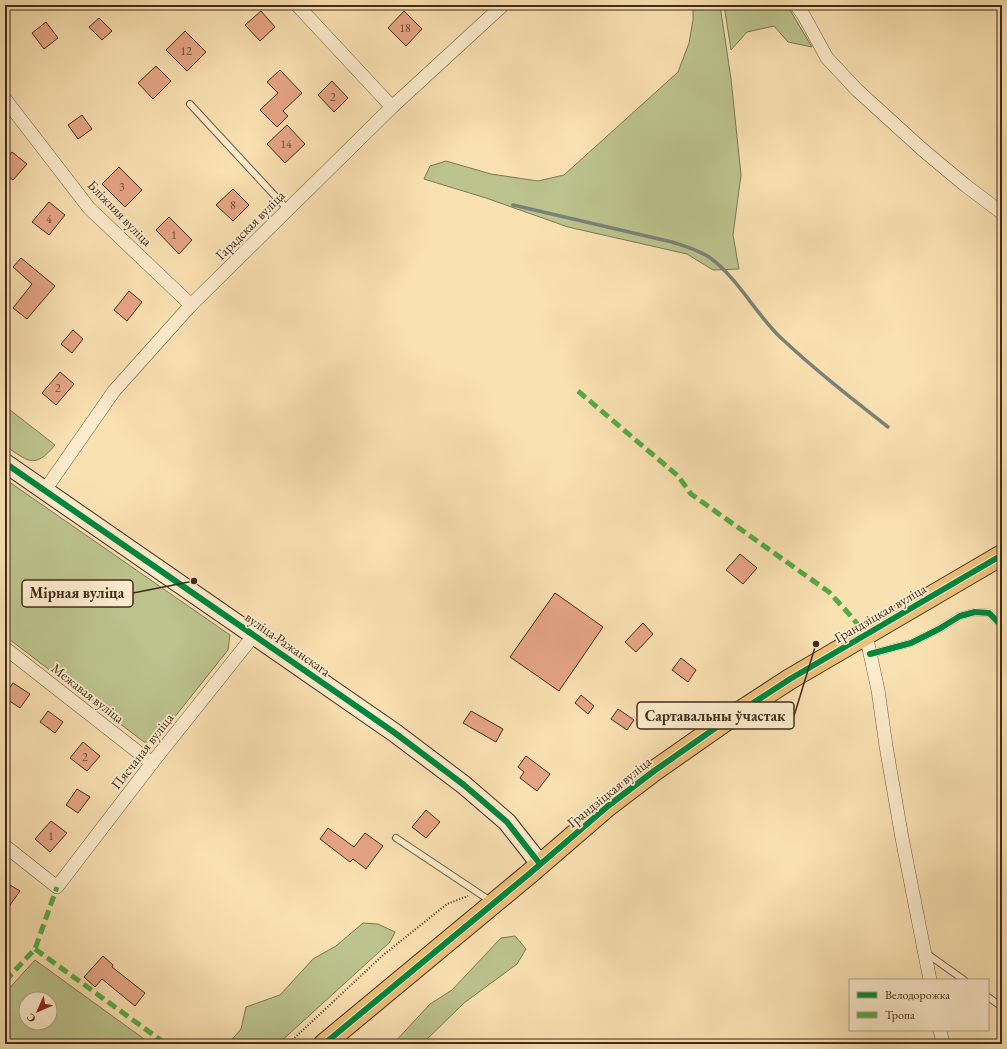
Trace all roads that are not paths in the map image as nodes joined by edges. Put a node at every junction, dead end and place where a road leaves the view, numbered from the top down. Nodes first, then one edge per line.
1 (297, 5) edge
2 (503, 5) edge
3 (796, 5) edge
4 (5, 99) edge
5 (190, 104) dead end
6 (392, 107) junction
7 (288, 210) junction
8 (1002, 213) edge
9 (192, 305) junction
10 (5, 463) edge
11 (45, 490) junction
12 (1002, 555) edge
13 (1002, 626) edge
14 (254, 635) junction
15 (868, 644) junction
16 (5, 648) edge
17 (152, 763) junction
18 (396, 838) dead end
19 (5, 846) edge
20 (540, 864) junction
21 (486, 897) junction
22 (924, 952) junction
23 (930, 979) edge
24 (963, 979) edge
25 (989, 998) edge
26 (1002, 1007) edge
27 (940, 1031) edge
28 (324, 1044) edge
29 (943, 1044) edge

1 - 6 street
2 - 6 street, Гарадская вуліца
3 - 8 street
4 - 9 street, Бліжняя вуліца
5 - 7 lane
6 - 7 street, Гарадская вуліца
7 - 9 street, Гарадская вуліца
9 - 11 street, Гарадская вуліца
10 - 11 street, вуліца Ражанскага
11 - 14 street, вуліца Ражанскага
12 - 15 main road, Грандзіцкая вуліца
13 - 15 lane
14 - 17 street, Пясчаная вуліца
14 - 20 street, вуліца Ражанскага
15 - 20 main road, Грандзіцкая вуліца
15 - 22 street
16 - 17 street, Межавая вуліца
17 - 19 street, Пясчаная вуліца
18 - 21 lane
20 - 21 main road, Грандзіцкая вуліца
21 - 28 main road, Грандзіцкая вуліца
22 - 23 street
22 - 24 lane
25 - 26 lane
27 - 29 street

